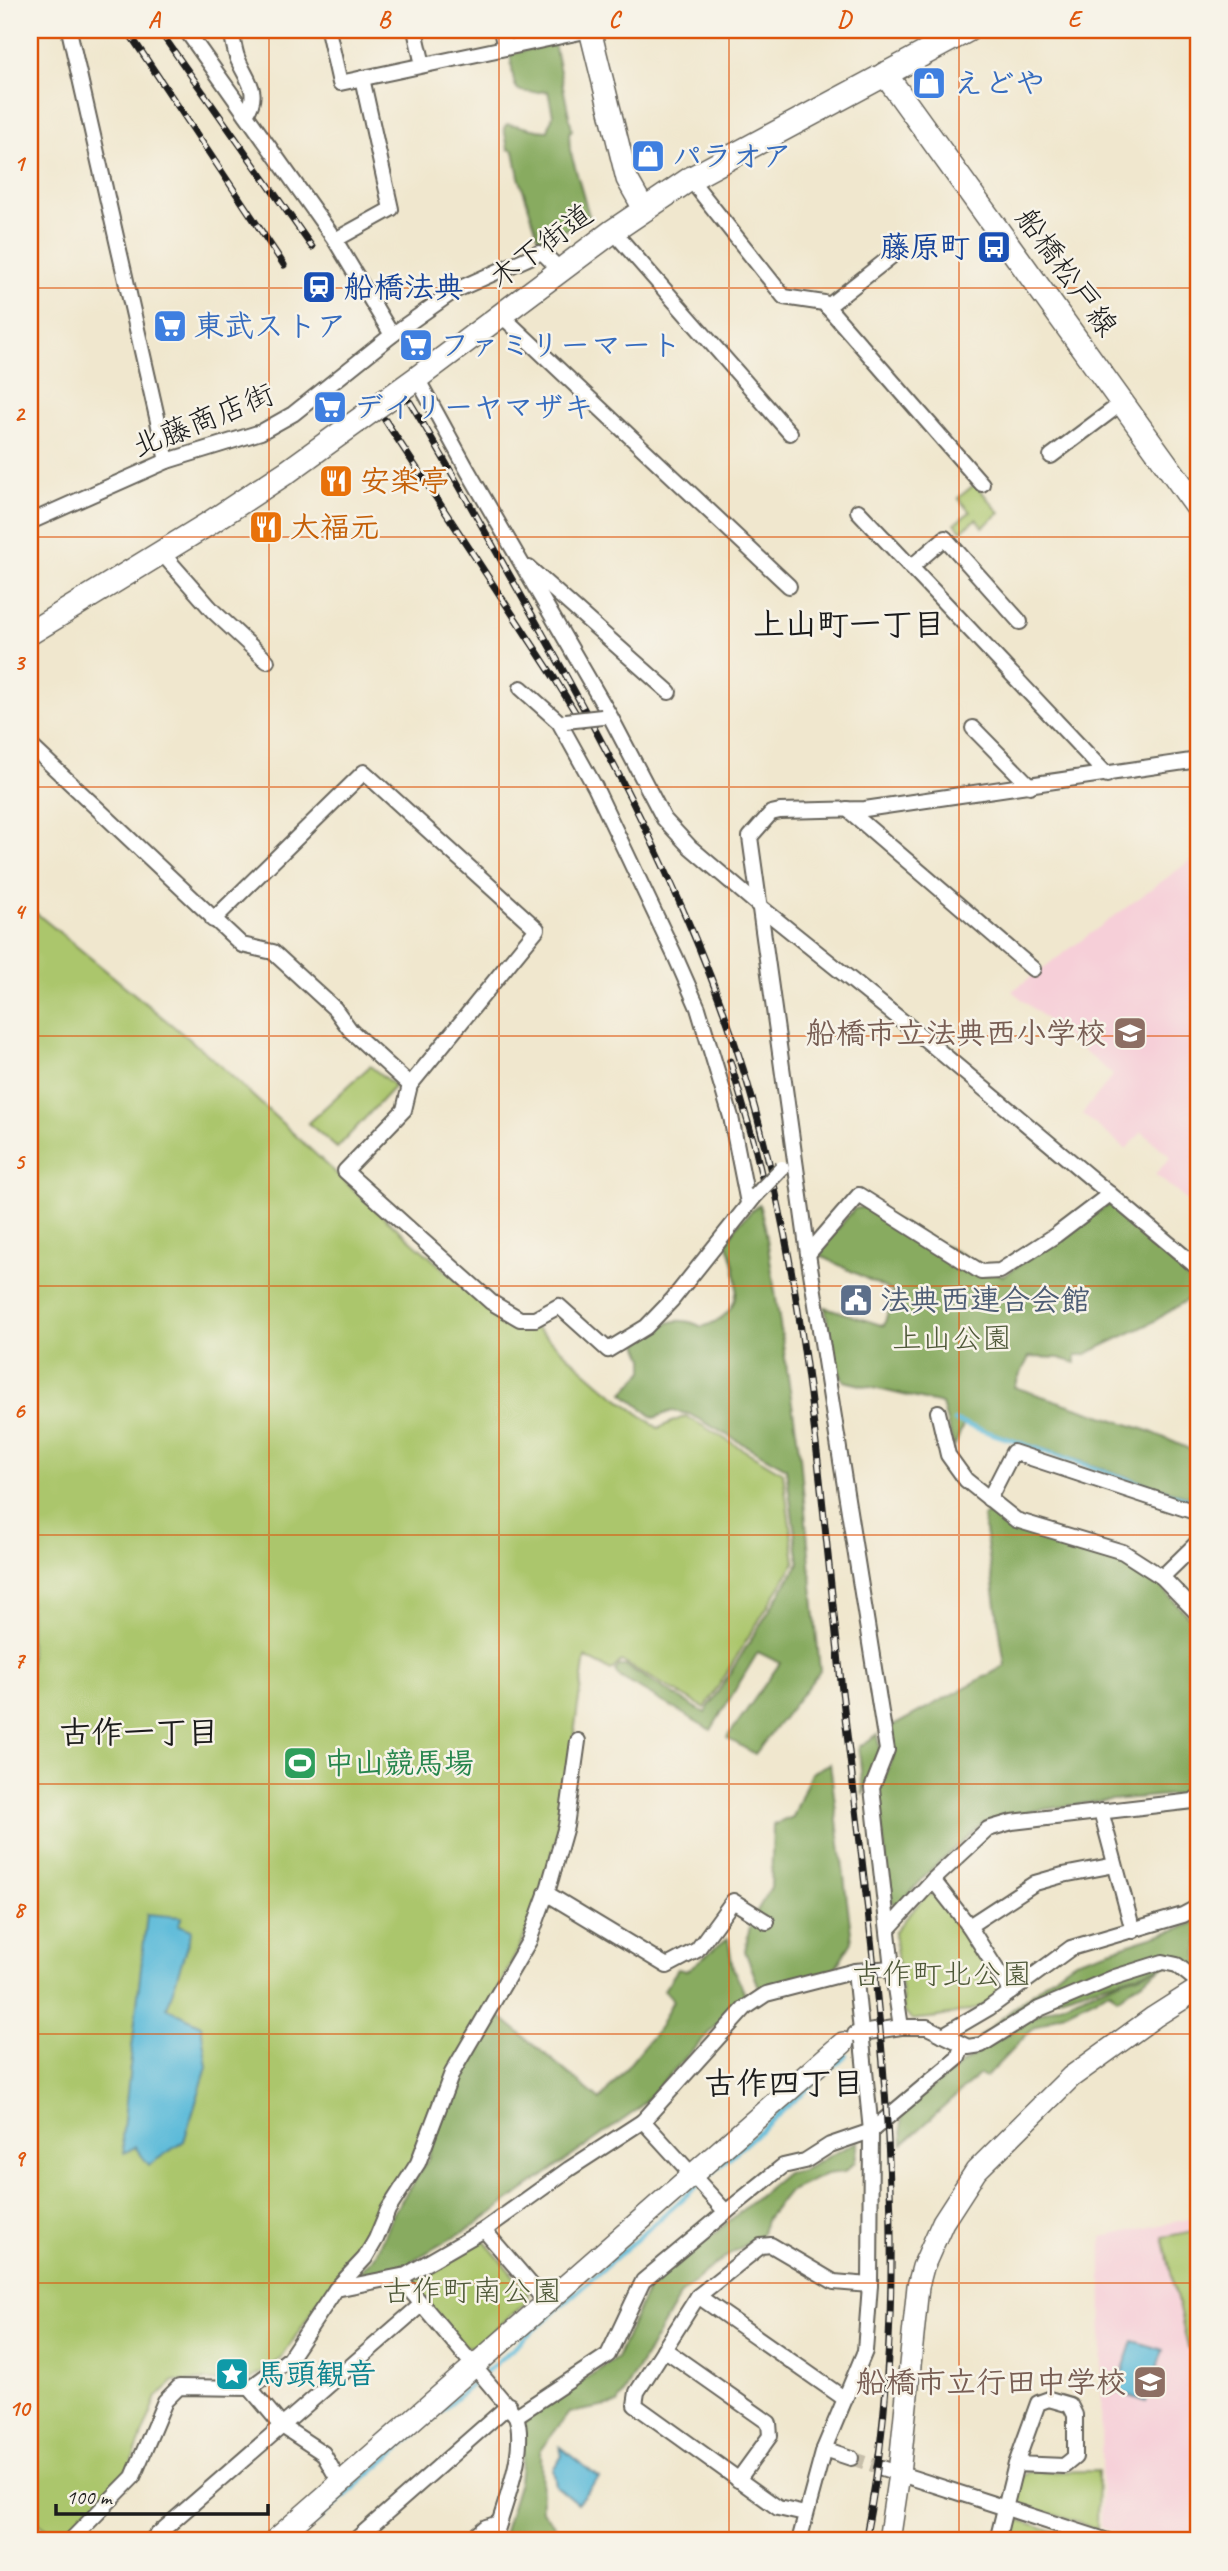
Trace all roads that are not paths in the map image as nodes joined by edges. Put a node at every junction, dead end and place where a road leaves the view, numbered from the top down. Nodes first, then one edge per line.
1 (69, 30) edge
2 (186, 30) edge
3 (231, 30) edge
4 (328, 30) edge
5 (415, 30) edge
6 (501, 30) edge
7 (590, 30) edge
8 (968, 30) edge
9 (505, 48) junction
10 (423, 65) junction
11 (885, 74) junction
12 (362, 78) junction
13 (246, 114) junction
14 (690, 179) junction
15 (644, 209) junction
16 (612, 231) junction
17 (335, 240) junction
18 (893, 255) dead end
19 (560, 270) junction
20 (827, 307) junction
21 (501, 316) junction
22 (392, 335) junction
23 (417, 378) junction
24 (1123, 402) junction
25 (790, 433) dead end
26 (1051, 456) dead end
27 (167, 461) junction
28 (982, 484) dead end
29 (1198, 508) edge
30 (858, 511) dead end
31 (30, 522) edge
32 (161, 552) junction
33 (520, 560) junction
34 (911, 567) junction
35 (789, 586) dead end
36 (1020, 622) dead end
37 (30, 633) edge
38 (267, 661) dead end
39 (521, 688) dead end
40 (669, 692) dead end
41 (606, 717) junction
42 (562, 721) junction
43 (973, 728) dead end
44 (30, 745) edge
45 (1198, 760) edge
46 (1107, 775) junction
47 (1030, 786) junction
48 (847, 810) junction
49 (758, 905) junction
50 (214, 920) junction
51 (1034, 969) dead end
52 (410, 1085) junction
53 (794, 1156) junction
54 (1110, 1194) junction
55 (752, 1199) junction
56 (808, 1254) junction
57 (1198, 1268) edge
58 (938, 1412) dead end
59 (989, 1499) junction
60 (1198, 1513) edge
61 (1198, 1542) edge
62 (1162, 1577) junction
63 (1198, 1614) edge
64 (578, 1741) dead end
65 (1198, 1797) edge
66 (1101, 1811) junction
67 (1115, 1865) junction
68 (933, 1880) junction
69 (546, 1893) junction
70 (1198, 1908) edge
71 (767, 1922) dead end
72 (969, 1926) junction
73 (888, 1929) junction
74 (1133, 1931) junction
75 (892, 1968) junction
76 (855, 1971) junction
77 (1198, 1982) edge
78 (1198, 1989) edge
79 (1011, 1992) junction
80 (901, 2027) junction
81 (861, 2032) junction
82 (943, 2035) junction
83 (843, 2043) joint
84 (962, 2046) junction
85 (643, 2121) junction
86 (871, 2131) junction
87 (692, 2174) junction
88 (726, 2212) junction
89 (484, 2230) junction
90 (399, 2277) junction
91 (870, 2286) junction
92 (336, 2289) junction
93 (698, 2296) junction
94 (546, 2302) junction
95 (422, 2304) junction
96 (664, 2349) junction
97 (474, 2365) junction
98 (250, 2388) junction
99 (845, 2399) junction
100 (513, 2411) junction
101 (282, 2426) junction
102 (824, 2449) junction
103 (851, 2458) tunnel mouth
104 (1016, 2464) junction
105 (891, 2471) junction
106 (738, 2480) junction
107 (340, 2483) junction
108 (1004, 2508) junction
109 (805, 2514) junction
110 (499, 2523) junction
111 (69, 2541) edge
112 (150, 2541) edge
113 (274, 2541) edge
114 (354, 2541) edge
115 (469, 2541) edge
116 (494, 2541) edge
117 (799, 2541) edge
118 (889, 2541) edge
119 (997, 2541) edge
120 (1108, 2541) edge

1 - 27 street
2 - 13 street
3 - 13 street
4 - 12 street
5 - 10 street
6 - 9 street
7 - 9 street
7 - 15 street
8 - 11 main road, 木下街道
9 - 10 street
10 - 12 street
11 - 14 main road, 木下街道
11 - 24 main road, 船橋松戸線
12 - 17 street
13 - 17 street
14 - 15 main road, 木下街道
14 - 20 street
15 - 16 main road, 木下街道
16 - 19 main road, 木下街道
16 - 25 street
17 - 22 street
18 - 20 street
19 - 21 main road, 木下街道
19 - 22 street, 北藤商店街
20 - 28 street
21 - 23 main road, 木下街道
21 - 35 street
22 - 27 street, 北藤商店街
23 - 32 main road, 木下街道
23 - 33 street
24 - 26 street
24 - 29 main road, 船橋松戸線
27 - 31 street, 北藤商店街
30 - 34 street
32 - 37 main road, 木下街道
32 - 38 street
33 - 40 street
33 - 41 street
34 - 36 street
34 - 46 street
39 - 42 street
41 - 42 street, bridge
41 - 49 street
42 - 55 street
43 - 47 street
44 - 50 street
45 - 46 street
46 - 47 street
47 - 48 street
48 - 49 street
48 - 51 street
49 - 53 street
49 - 54 street
50 - 52 street
50 - 52 street
52 - 55 street
53 - 55 street, bridge
53 - 56 street
54 - 56 street
54 - 57 street
56 - 73 street
58 - 59 street
59 - 60 street
59 - 62 street
61 - 62 street
62 - 63 street
64 - 69 street
65 - 66 street
66 - 67 street
66 - 68 street
67 - 72 street
67 - 74 street
68 - 72 street
68 - 73 street
69 - 71 street
69 - 92 street
70 - 74 street
72 - 79 street
73 - 75 street
74 - 79 street
75 - 76 street
75 - 80 street
76 - 81 street
76 - 85 street
77 - 84 street
78 - 105 street
79 - 82 street
80 - 81 street
80 - 82 street
81 - 83 street
81 - 86 street
82 - 84 street
83 - 87 street
84 - 86 street
85 - 87 street
85 - 89 street
86 - 88 street
86 - 91 street
87 - 88 street
87 - 94 street
88 - 100 street
89 - 90 street
89 - 94 street
90 - 92 street
90 - 95 street
91 - 93 street
91 - 99 street
92 - 98 street
93 - 96 street
93 - 99 street
94 - 97 street
95 - 97 street
95 - 101 street
96 - 106 street
96 - 106 street
97 - 100 street
97 - 107 street
98 - 101 street
98 - 111 street
99 - 102 street
100 - 110 street
100 - 114 street
101 - 107 street
101 - 112 street
102 - 103 street
102 - 109 street
104 - 104 street
104 - 108 street
105 - 108 street
105 - 118 street
106 - 109 street
107 - 113 street
108 - 119 street
108 - 120 street
109 - 117 street
110 - 115 street
110 - 116 street

